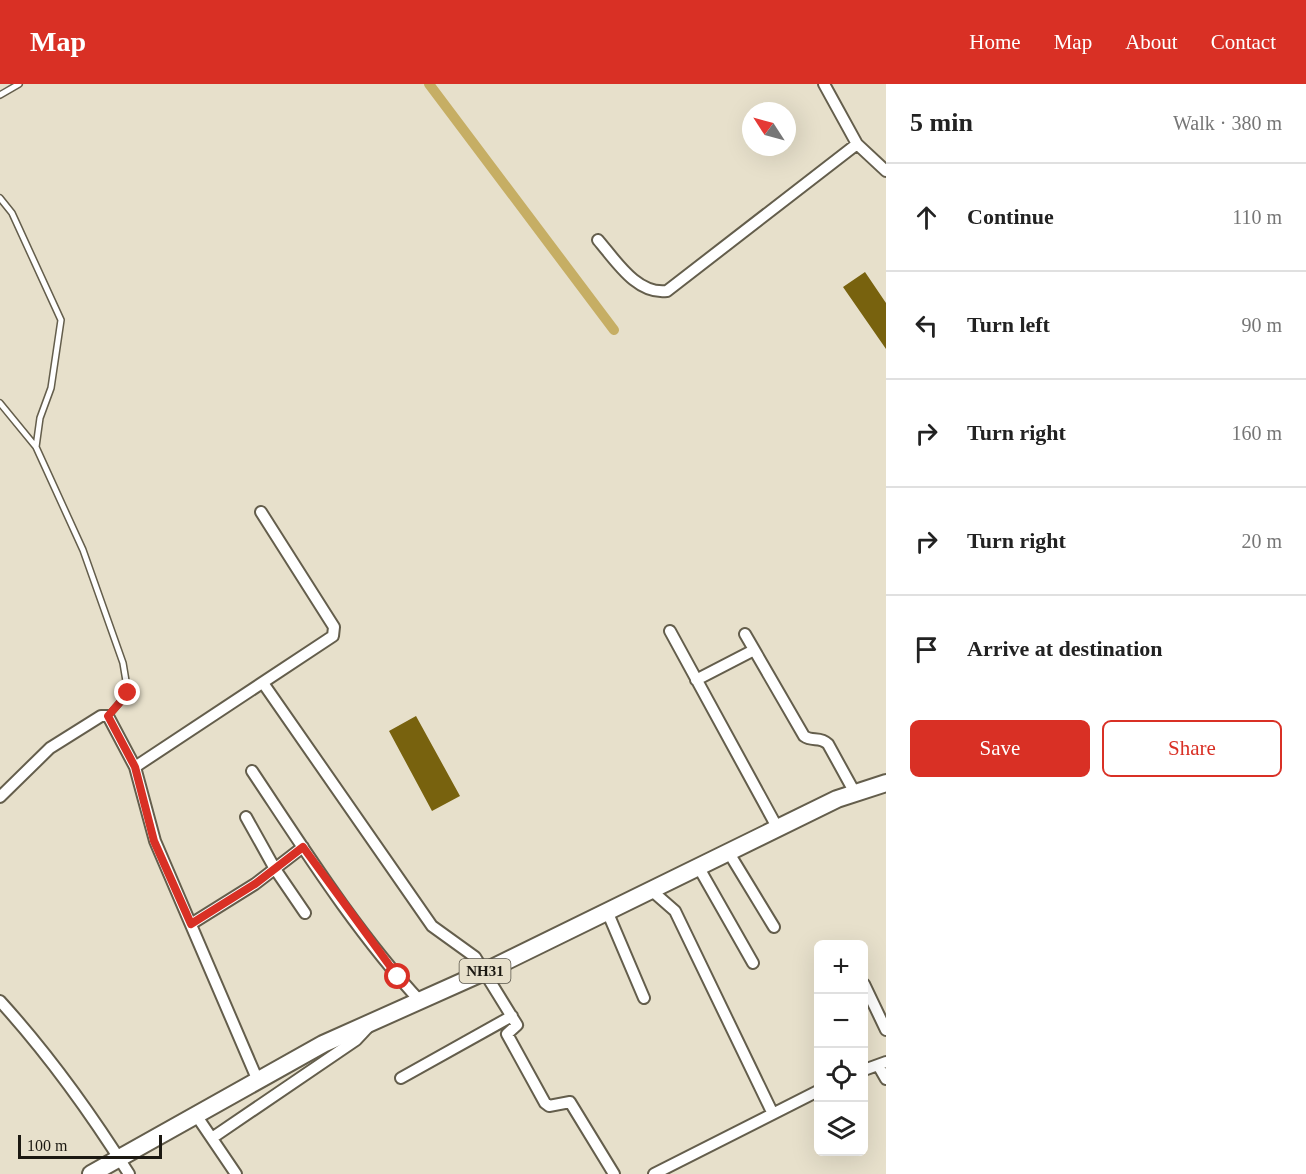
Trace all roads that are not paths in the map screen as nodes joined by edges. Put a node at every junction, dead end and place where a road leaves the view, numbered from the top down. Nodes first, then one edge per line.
1 (19, 84) edge
2 (824, 84) edge
3 (0, 95) edge
4 (857, 144) junction
5 (886, 171) edge
6 (0, 198) edge
7 (598, 240) dead end
8 (0, 403) edge
9 (36, 447) junction
10 (261, 512) dead end
11 (670, 631) dead end
12 (745, 634) dead end
13 (754, 650) junction
14 (696, 680) junction
15 (263, 683) junction
16 (108, 716) junction
17 (135, 767) junction
18 (252, 771) dead end
19 (886, 783) edge
20 (855, 793) junction
21 (0, 797) edge
22 (246, 817) dead end
23 (777, 827) junction
24 (303, 847) junction
25 (729, 853) junction
26 (699, 868) junction
27 (275, 869) junction
28 (651, 890) junction
29 (608, 912) junction
30 (305, 913) dead end
31 (191, 924) junction
32 (774, 927) dead end
33 (753, 963) dead end
34 (484, 972) junction
35 (868, 992) edge
36 (644, 998) dead end
37 (0, 1001) edge
38 (420, 1001) junction
39 (512, 1016) junction
40 (372, 1022) junction
41 (886, 1030) edge
42 (882, 1064) edge
43 (401, 1078) dead end
44 (886, 1078) edge
45 (258, 1081) junction
46 (814, 1093) edge
47 (772, 1112) junction
48 (196, 1115) junction
49 (212, 1138) junction
50 (120, 1159) junction
51 (91, 1174) edge
52 (129, 1174) edge
53 (236, 1174) edge
54 (614, 1174) edge
55 (654, 1174) edge

1 - 3 lane
2 - 4 street
4 - 5 street
4 - 7 street
6 - 9 lane
8 - 9 lane
9 - 16 lane
10 - 15 street
11 - 14 street
12 - 13 street
13 - 14 street
13 - 20 street
14 - 23 street
15 - 17 street
15 - 34 street
16 - 17 street
16 - 21 street
17 - 31 street
18 - 24 street
19 - 20 highway, NH31
20 - 23 highway, NH31
22 - 27 street
23 - 25 highway, NH31
24 - 27 street
24 - 38 street
25 - 26 highway, NH31
25 - 32 street
26 - 28 highway, NH31
26 - 33 street
27 - 30 street
27 - 31 street
28 - 29 highway, NH31
28 - 47 street
29 - 34 highway, NH31
29 - 36 street
31 - 45 street
34 - 38 highway, NH31
34 - 39 street
35 - 41 street
37 - 50 street
38 - 40 highway, NH31
39 - 43 street
39 - 54 street
40 - 45 highway, NH31
40 - 49 street
42 - 44 street
45 - 48 highway, NH31
46 - 47 street
47 - 55 street
48 - 49 street
48 - 50 highway, NH31
49 - 53 street
50 - 51 highway, NH31
50 - 52 street

